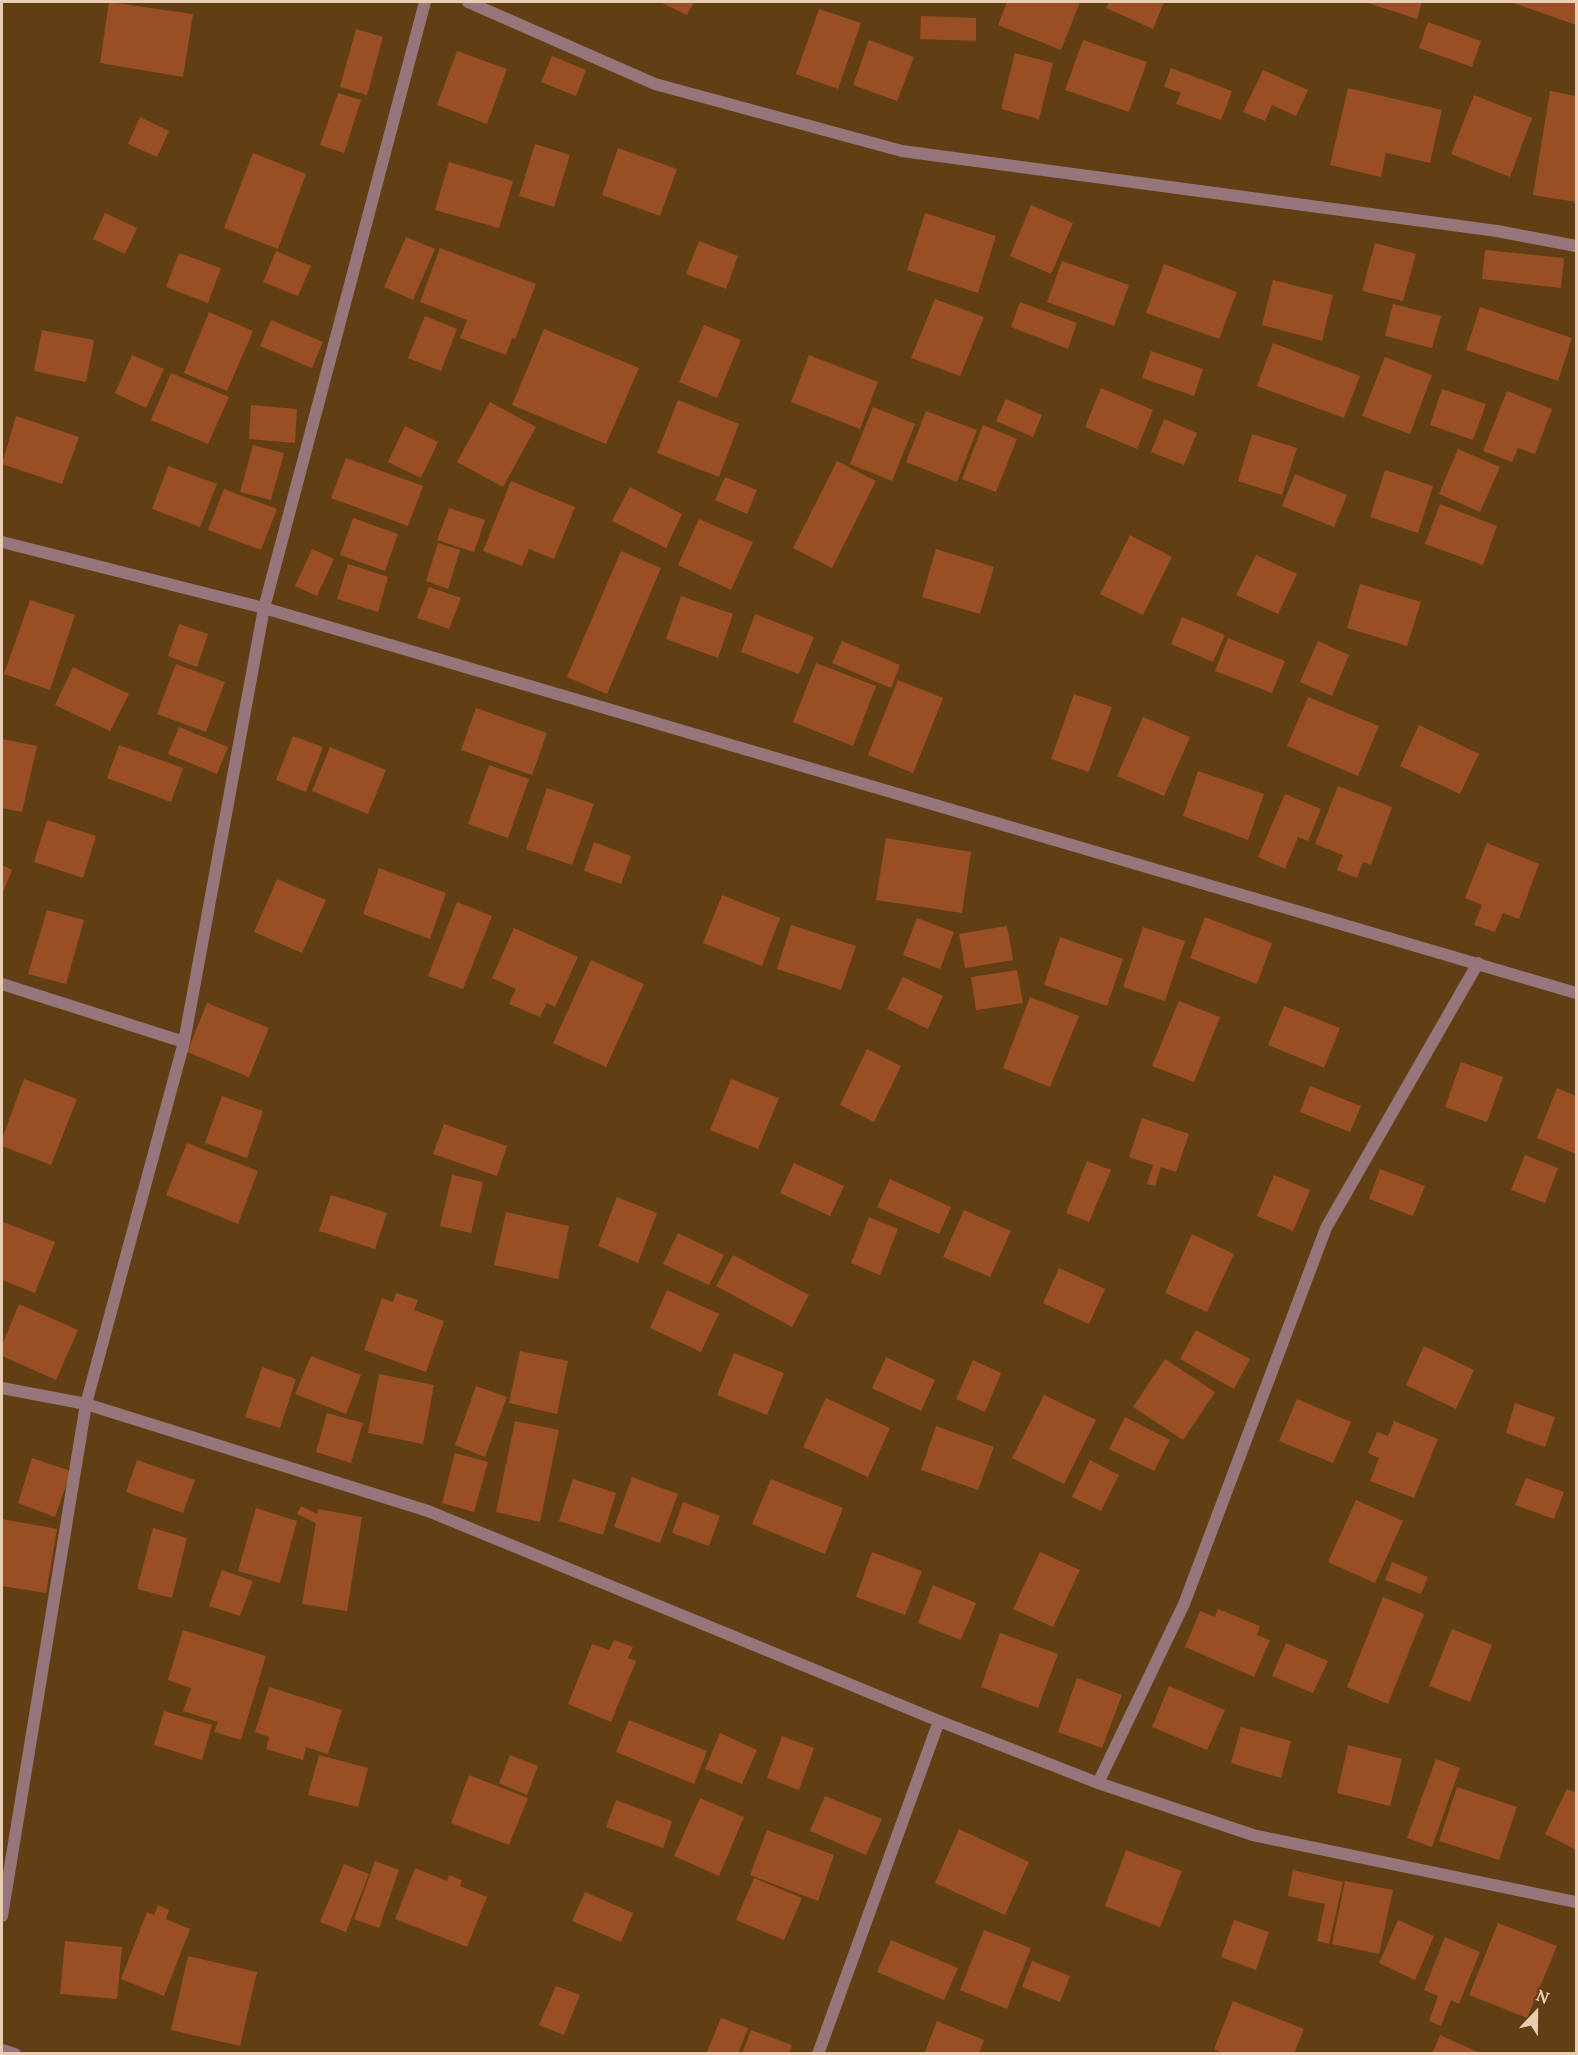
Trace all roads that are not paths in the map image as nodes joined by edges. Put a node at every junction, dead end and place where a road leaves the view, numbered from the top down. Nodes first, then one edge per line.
1 (425, 2) edge
2 (468, 2) edge
3 (1576, 246) edge
4 (2, 542) edge
5 (264, 608) junction
6 (1478, 963) junction
7 (2, 984) edge
8 (1576, 993) edge
9 (184, 1042) junction
10 (2, 1388) edge
11 (86, 1404) junction
12 (939, 1720) junction
13 (1098, 1783) junction
14 (1576, 1902) edge
15 (2, 1916) edge
16 (2, 2050) edge
17 (15, 2054) edge
18 (818, 2054) edge

1 - 5 street
2 - 3 street
4 - 5 street
5 - 6 street
5 - 9 street
6 - 8 street
6 - 13 street
7 - 9 street
9 - 11 street
10 - 11 street
11 - 12 street
11 - 15 street
12 - 13 street
12 - 18 street
13 - 14 street
16 - 17 street

